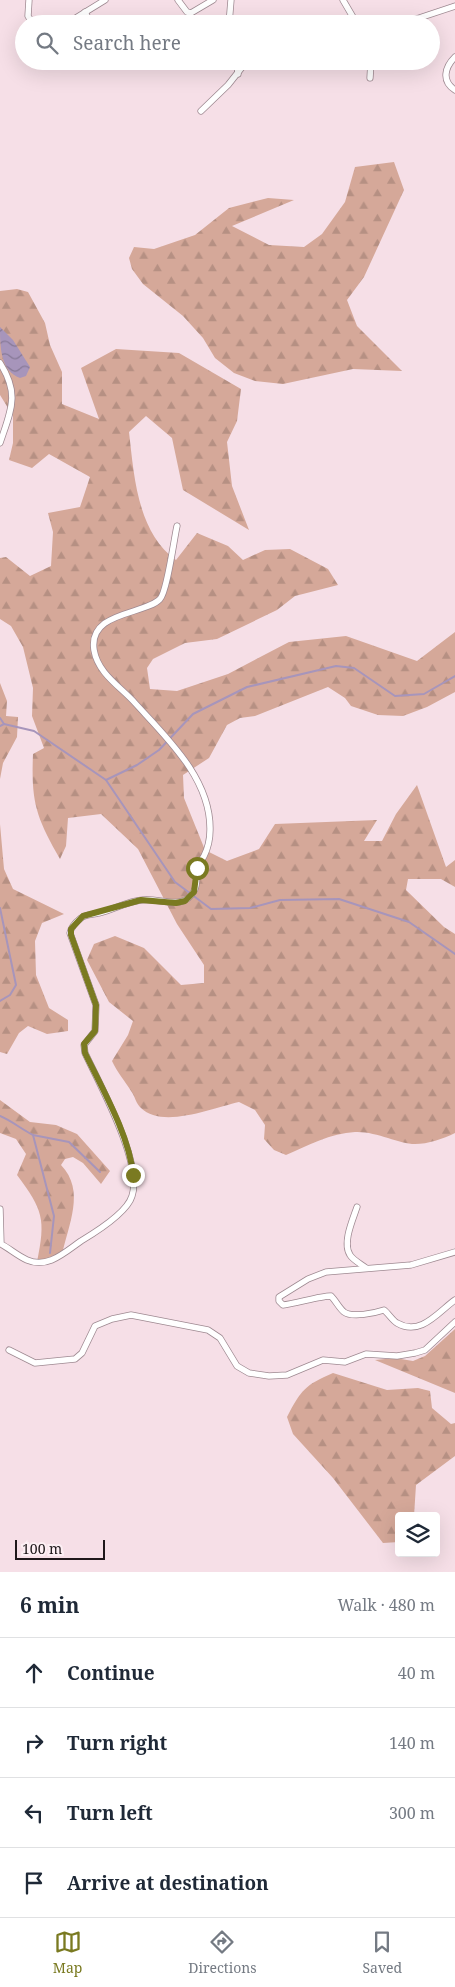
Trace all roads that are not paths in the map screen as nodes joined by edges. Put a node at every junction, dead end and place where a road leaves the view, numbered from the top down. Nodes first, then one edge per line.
1 (29, 0) edge
2 (105, 0) edge
3 (178, 0) edge
4 (213, 0) edge
5 (231, 0) edge
6 (343, 0) edge
7 (455, 6) edge
8 (85, 12) junction
9 (28, 15) edge
10 (80, 15) edge
11 (87, 15) edge
12 (229, 15) edge
13 (352, 15) edge
14 (428, 15) edge
15 (455, 57) edge
16 (238, 70) edge
17 (241, 70) edge
18 (370, 70) edge
19 (238, 74) junction
20 (370, 78) dead end
21 (455, 80) edge
22 (447, 83) junction
23 (455, 90) edge
24 (201, 111) dead end
25 (0, 363) edge
26 (0, 443) edge
27 (177, 526) dead end
28 (357, 1207) dead end
29 (0, 1209) edge
30 (455, 1252) edge
31 (366, 1268) junction
32 (455, 1300) edge
33 (455, 1322) edge
34 (9, 1350) dead end

1 - 9 street
2 - 8 street
3 - 4 street
5 - 12 street
6 - 13 street
7 - 14 street
8 - 10 street
8 - 11 street
15 - 22 street
16 - 19 street
17 - 19 street
18 - 20 street
19 - 24 street
21 - 22 street
22 - 23 street
25 - 26 street
27 - 29 street
28 - 31 street
30 - 31 street
31 - 32 street
33 - 34 street

